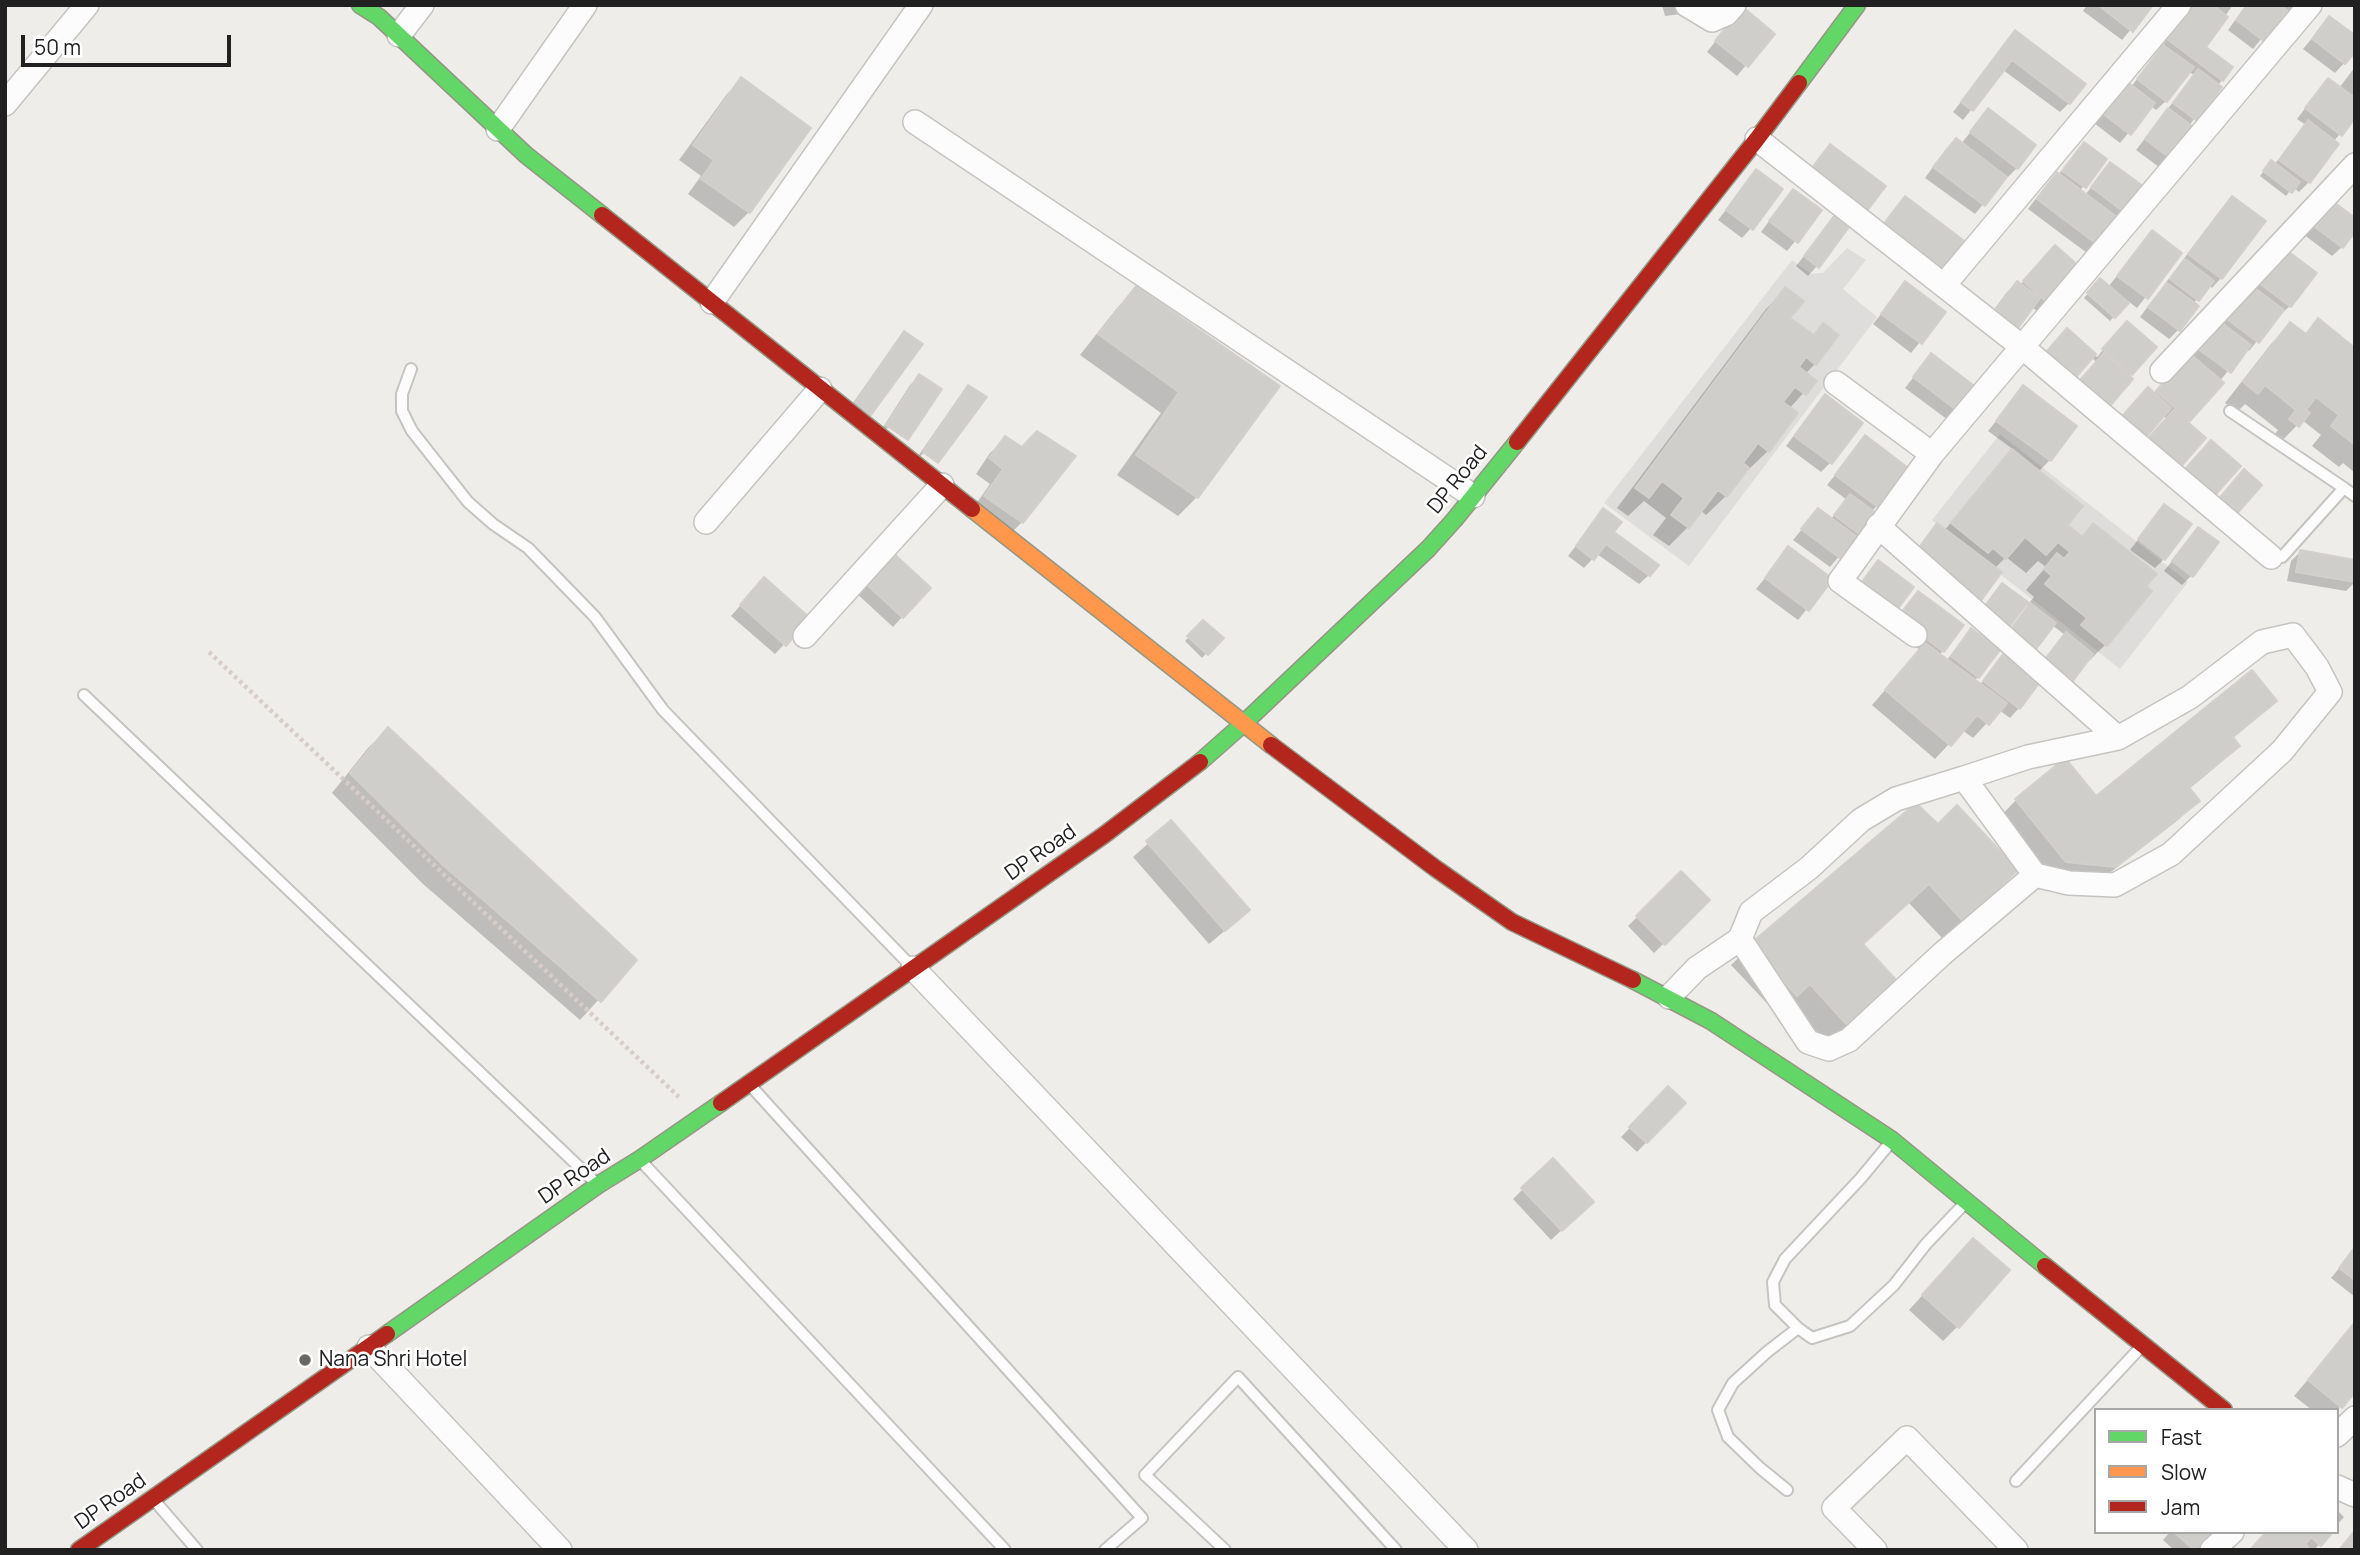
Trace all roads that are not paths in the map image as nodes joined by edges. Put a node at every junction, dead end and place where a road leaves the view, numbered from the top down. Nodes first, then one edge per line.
1 (87, 5) edge
2 (360, 5) edge
3 (422, 5) edge
4 (585, 5) edge
5 (921, 5) edge
6 (1687, 5) edge
7 (1734, 5) edge
8 (1857, 5) edge
9 (2179, 5) edge
10 (2310, 5) edge
11 (399, 35) junction
12 (5, 104) edge
13 (915, 122) dead end
14 (498, 128) junction
15 (1757, 139) junction
16 (2355, 165) edge
17 (1944, 285) junction
18 (712, 302) junction
19 (2021, 346) junction
20 (411, 369) dead end
21 (2162, 371) dead end
22 (1836, 383) dead end
23 (821, 389) junction
24 (2230, 411) dead end
25 (1931, 454) junction
26 (943, 485) junction
27 (2344, 488) junction
28 (1473, 496) junction
29 (2355, 496) edge
30 (706, 522) dead end
31 (1878, 526) junction
32 (2271, 557) joint
33 (1915, 635) dead end
34 (805, 636) dead end
35 (84, 695) dead end
36 (1243, 724) junction
37 (2118, 738) junction
38 (1964, 778) junction
39 (2035, 875) junction
40 (1740, 939) junction
41 (913, 968) junction
42 (1669, 997) junction
43 (748, 1083) junction
44 (1892, 1140) junction
45 (639, 1159) junction
46 (598, 1185) junction
47 (1967, 1201) junction
48 (1798, 1328) junction
49 (2142, 1346) junction
50 (369, 1347) junction
51 (2221, 1408) edge
52 (2355, 1418) edge
53 (2339, 1434) edge
54 (2016, 1481) dead end
55 (2339, 1488) edge
56 (1787, 1490) dead end
57 (2355, 1495) edge
58 (153, 1498) junction
59 (2230, 1534) edge
60 (79, 1550) edge
61 (197, 1550) edge
62 (560, 1550) edge
63 (1005, 1550) edge
64 (1105, 1550) edge
65 (1225, 1550) edge
66 (1396, 1550) edge
67 (1466, 1550) edge
68 (1875, 1550) edge
69 (2016, 1550) edge
70 (2212, 1550) edge

1 - 12 street
2 - 11 street
3 - 11 street
4 - 14 street
5 - 18 street
6 - 7 street
8 - 15 street, DP Road
9 - 17 street
10 - 19 street
11 - 14 street
13 - 28 street
14 - 18 street
15 - 17 street
15 - 28 street, DP Road
16 - 21 street
17 - 19 street
18 - 23 street
19 - 25 street
19 - 32 street
20 - 41 lane
22 - 25 street
23 - 26 street
23 - 30 street
24 - 27 lane
25 - 31 street
26 - 34 street
26 - 36 street
27 - 29 lane
27 - 32 lane
28 - 36 street, DP Road
31 - 33 street
31 - 37 street
35 - 46 lane
36 - 41 street, DP Road
36 - 42 street
37 - 38 street
37 - 39 street
38 - 39 street
38 - 40 street
39 - 40 street
40 - 42 street
41 - 43 street, DP Road
41 - 67 street
42 - 44 street
43 - 45 street, DP Road
43 - 64 lane
44 - 47 street
44 - 48 lane
45 - 46 street, DP Road
45 - 63 lane
46 - 50 street, DP Road
47 - 48 lane
47 - 49 street
48 - 56 lane
49 - 51 street
49 - 54 lane
50 - 58 street, DP Road
50 - 62 street
52 - 53 street
55 - 57 street
58 - 60 street, DP Road
58 - 61 lane
59 - 70 street
65 - 66 lane
68 - 69 street

